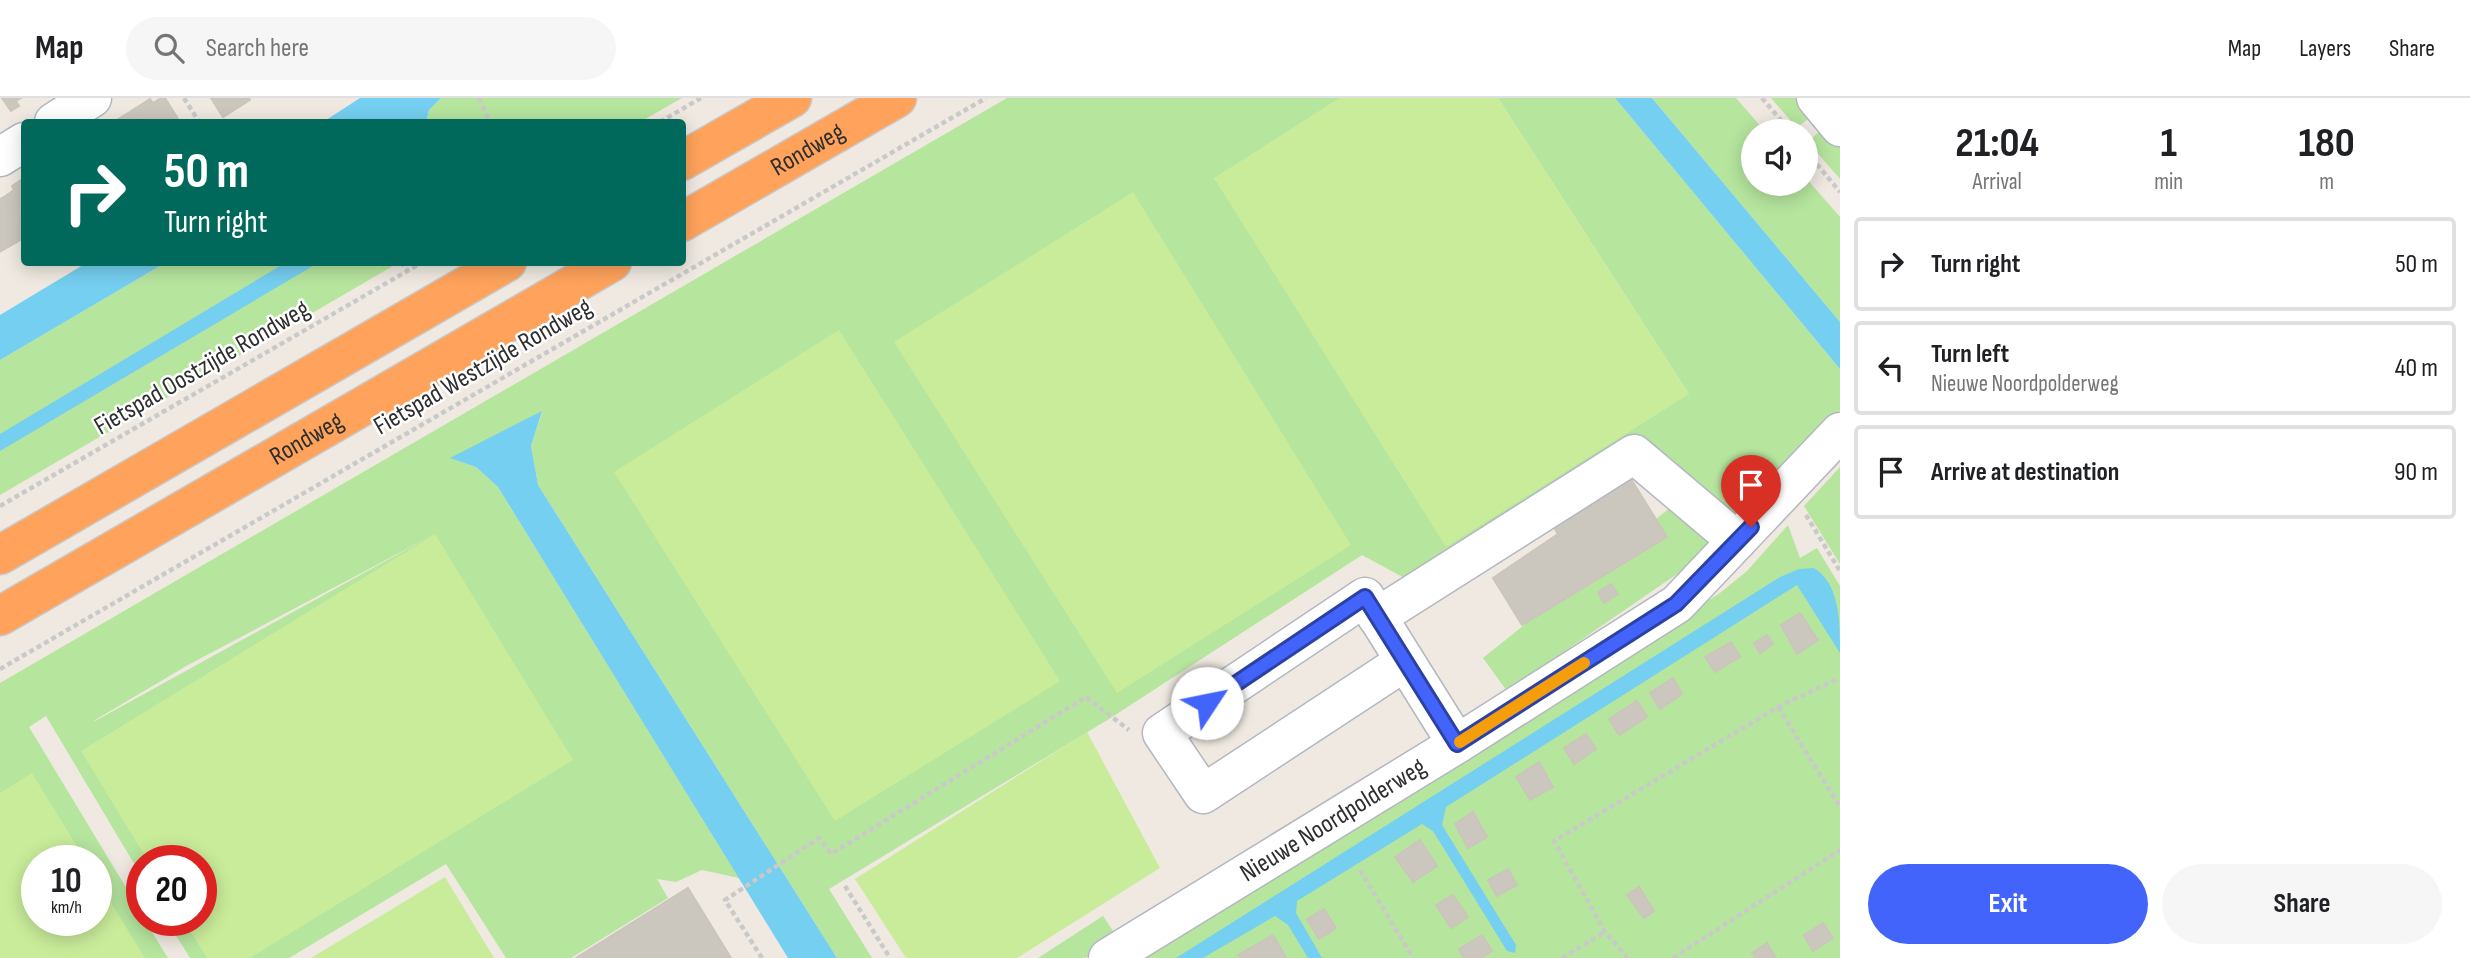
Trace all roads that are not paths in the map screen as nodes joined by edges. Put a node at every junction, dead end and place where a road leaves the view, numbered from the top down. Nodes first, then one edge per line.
1 (92, 98) edge
2 (792, 98) edge
3 (897, 98) edge
4 (1816, 98) edge
5 (59, 119) edge
6 (1840, 127) edge
7 (21, 144) edge
8 (0, 157) edge
9 (686, 159) edge
10 (686, 220) edge
11 (500, 266) edge
12 (605, 266) edge
13 (1840, 432) edge
14 (1737, 541) junction
15 (0, 555) edge
16 (0, 617) edge
17 (1377, 618) junction
18 (1404, 662) junction
19 (1457, 744) junction
20 (1108, 958) edge

1 - 5 street
2 - 9 highway, Rondweg
3 - 10 highway, Rondweg
4 - 6 street
7 - 8 street
11 - 15 highway, Rondweg
12 - 16 highway, Rondweg
13 - 14 street, Nieuwe Noordpolderweg
14 - 17 street
14 - 19 street, Nieuwe Noordpolderweg
17 - 18 street
17 - 18 street
18 - 19 street
19 - 20 street, Nieuwe Noordpolderweg

